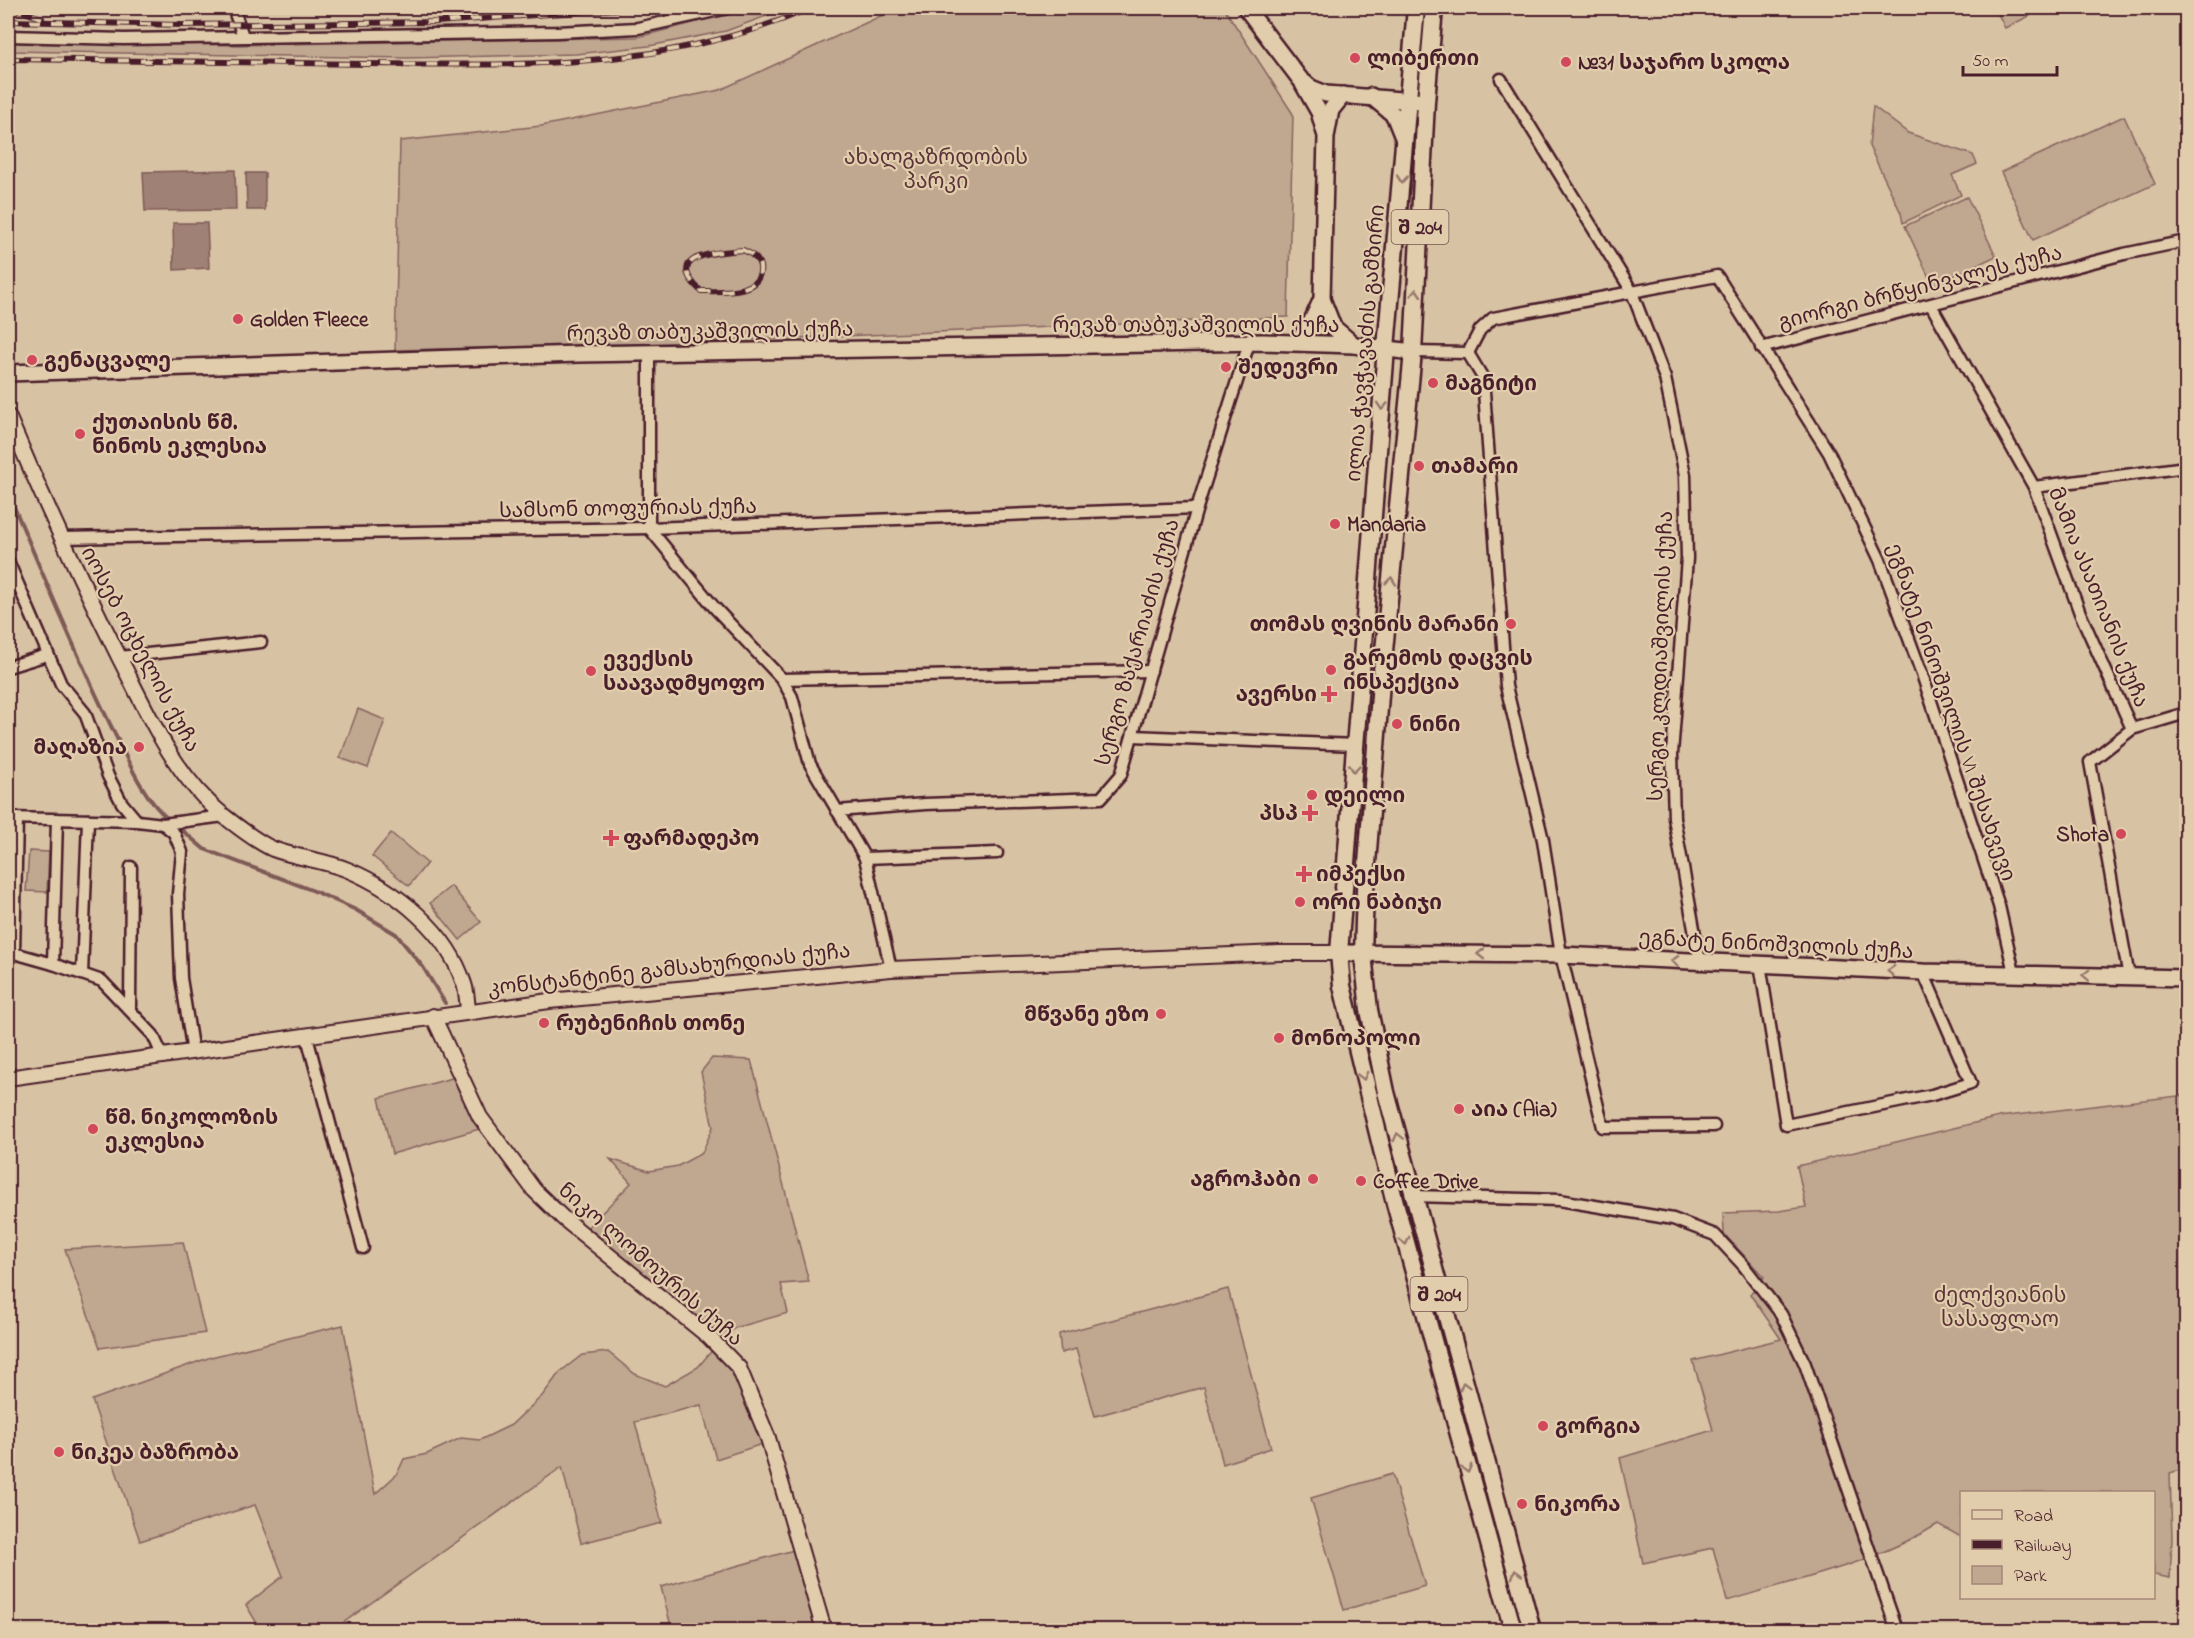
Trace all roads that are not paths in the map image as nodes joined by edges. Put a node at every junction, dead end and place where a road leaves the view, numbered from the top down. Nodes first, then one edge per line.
1 (233, 8) edge
2 (728, 8) edge
3 (1246, 8) edge
4 (1416, 8) edge
5 (1434, 8) edge
6 (8, 36) edge
7 (243, 36) junction
8 (1300, 79) junction
9 (1501, 79) dead end
10 (1343, 95) junction
11 (1371, 96) junction
12 (1408, 99) junction
13 (1426, 102) junction
14 (1326, 137) junction
15 (1405, 144) junction
16 (2187, 241) edge
17 (1631, 290) junction
18 (1322, 299) junction
19 (1931, 305) junction
20 (1297, 342) junction
21 (1249, 343) junction
22 (1354, 345) junction
23 (1386, 348) junction
24 (1761, 348) junction
25 (648, 352) junction
26 (1413, 352) junction
27 (1468, 353) junction
28 (8, 373) edge
29 (8, 417) edge
30 (2187, 467) edge
31 (2034, 487) junction
32 (1197, 508) junction
33 (649, 528) junction
34 (60, 538) junction
35 (8, 561) edge
36 (261, 642) dead end
37 (47, 655) junction
38 (119, 657) junction
39 (8, 667) edge
40 (1151, 671) junction
41 (782, 679) junction
42 (2187, 713) edge
43 (2133, 729) junction
44 (1132, 735) junction
45 (1356, 745) junction
46 (837, 811) junction
47 (224, 816) junction
48 (12, 818) edge
49 (57, 819) junction
50 (88, 820) junction
51 (137, 821) junction
52 (163, 825) junction
53 (998, 853) dead end
54 (865, 858) junction
55 (131, 867) dead end
56 (1339, 953) junction
57 (1363, 954) junction
58 (1561, 955) junction
59 (1700, 962) junction
60 (53, 964) junction
61 (1760, 964) junction
62 (891, 969) junction
63 (1923, 972) junction
64 (2014, 973) junction
65 (82, 974) junction
66 (2128, 976) junction
67 (2187, 978) edge
68 (130, 1008) junction
69 (468, 1011) junction
70 (433, 1016) junction
71 (307, 1037) junction
72 (194, 1053) junction
73 (163, 1057) junction
74 (8, 1078) edge
75 (1714, 1126) dead end
76 (1413, 1196) junction
77 (363, 1248) dead end
78 (824, 1630) edge
79 (1513, 1630) edge
80 (1532, 1630) edge
81 (1897, 1630) edge

1 - 7 street
2 - 7 street
3 - 8 main road
4 - 12 main road, ილია ჭავჭავაძის გამზირი / შ 204
5 - 13 main road, ილია ჭავჭავაძის გამზირი / შ 204
6 - 7 street
8 - 10 main road
8 - 14 main road
9 - 17 street, სერგო კლდიაშვილის ქუჩა
10 - 11 main road
10 - 14 main road
11 - 12 main road
11 - 15 main road
12 - 13 main road
12 - 15 main road, ილია ჭავჭავაძის გამზირი / შ 204
26 -> 13 main road, ილია ჭავჭავაძის გამზირი / შ 204
14 - 18 main road
15 -> 23 main road, ილია ჭავჭავაძის გამზირი / შ 204
16 - 19 street, გიორგი ბრწყინვალეს ქუჩა
17 - 24 street, გიორგი ბრწყინვალეს ქუჩა
17 - 27 street
17 - 59 street, სერგო კლდიაშვილის ქუჩა
18 - 20 main road
18 - 22 main road
19 - 24 street, გიორგი ბრწყინვალეს ქუჩა
19 - 31 street, მამია ასათიანის ქუჩა
20 - 21 main road, რევაზ თაბუკაშვილის ქუჩა
20 - 22 main road, რევაზ თაბუკაშვილის ქუჩა
21 - 25 main road, რევაზ თაბუკაშვილის ქუჩა
21 - 32 street, სერგო ზაქარიაძის ქუჩა
22 - 23 main road, რევაზ თაბუკაშვილის ქუჩა
23 - 26 main road, რევაზ თაბუკაშვილის ქუჩა
23 -> 45 main road, ილია ჭავჭავაძის გამზირი / შ 204
24 - 64 street, ეგნატე ნინოშვილის VI შესახვევი
25 - 28 main road, რევაზ თაბუკაშვილის ქუჩა
25 - 33 street
26 - 27 street
57 -> 26 main road, ილია ჭავჭავაძის გამზირი / შ 204
27 - 58 street
29 - 34 street, იოსებ ოცხელის ქუჩა
30 - 31 street
31 - 43 street, მამია ასათიანის ქუჩა
32 - 33 street, სამსონ თოფურიას ქუჩა
32 - 40 street, სერგო ზაქარიაძის ქუჩა
33 - 34 street, სამსონ თოფურიას ქუჩა
33 - 41 street
34 - 38 street, იოსებ ოცხელის ქუჩა
35 - 37 street
36 - 38 street
37 - 39 street
37 - 51 street
38 - 47 street, იოსებ ოცხელის ქუჩა
40 - 41 street
40 - 44 street, სერგო ზაქარიაძის ქუჩა
41 - 46 street
42 - 43 street
43 - 66 street, მამია ასათიანის ქუჩა
44 - 45 street
44 - 46 street, სერგო ზაქარიაძის ქუჩა
45 -> 56 main road, ილია ჭავჭავაძის გამზირი / შ 204
46 - 54 street
47 - 52 street
47 - 69 street, იოსებ ოცხელის ქუჩა
48 - 49 street
48 - 60 street
49 - 50 street
49 - 60 street
50 - 51 street
50 - 65 street
51 - 52 street
52 - 72 street
53 - 54 street
54 - 62 street
55 - 68 street
56 - 57 main road, ეგნატე ნინოშვილის ქუჩა
56 - 62 street, კონსტანტინე გამსახურდიას ქუჩა
56 -> 79 main road, ილია ჭავჭავაძის გამზირი / შ 204
58 -> 57 main road, ეგნატე ნინოშვილის ქუჩა
76 -> 57 main road, ილია ჭავჭავაძის გამზირი / შ 204
59 -> 58 main road, ეგნატე ნინოშვილის ქუჩა
58 - 75 street
59 - 61 main road, ეგნატე ნინოშვილის ქუჩა
60 - 65 street
63 -> 61 main road, ეგნატე ნინოშვილის ქუჩა
61 - 63 street
62 - 69 street, კონსტანტინე გამსახურდიას ქუჩა
63 - 64 main road, ეგნატე ნინოშვილის ქუჩა
66 -> 64 main road, ეგნატე ნინოშვილის ქუჩა
65 - 68 street
66 - 67 main road, ეგნატე ნინოშვილის ქუჩა
68 - 73 street
69 - 70 street, კონსტანტინე გამსახურდიას ქუჩა
70 - 71 street, კონსტანტინე გამსახურდიას ქუჩა
70 - 78 street, ნიკო ლომოურის ქუჩა
71 - 72 street, კონსტანტინე გამსახურდიას ქუჩა
71 - 77 street
72 - 73 street, კონსტანტინე გამსახურდიას ქუჩა
73 - 74 street, კონსტანტინე გამსახურდიას ქუჩა
80 -> 76 main road, ილია ჭავჭავაძის გამზირი / შ 204
76 - 81 street

